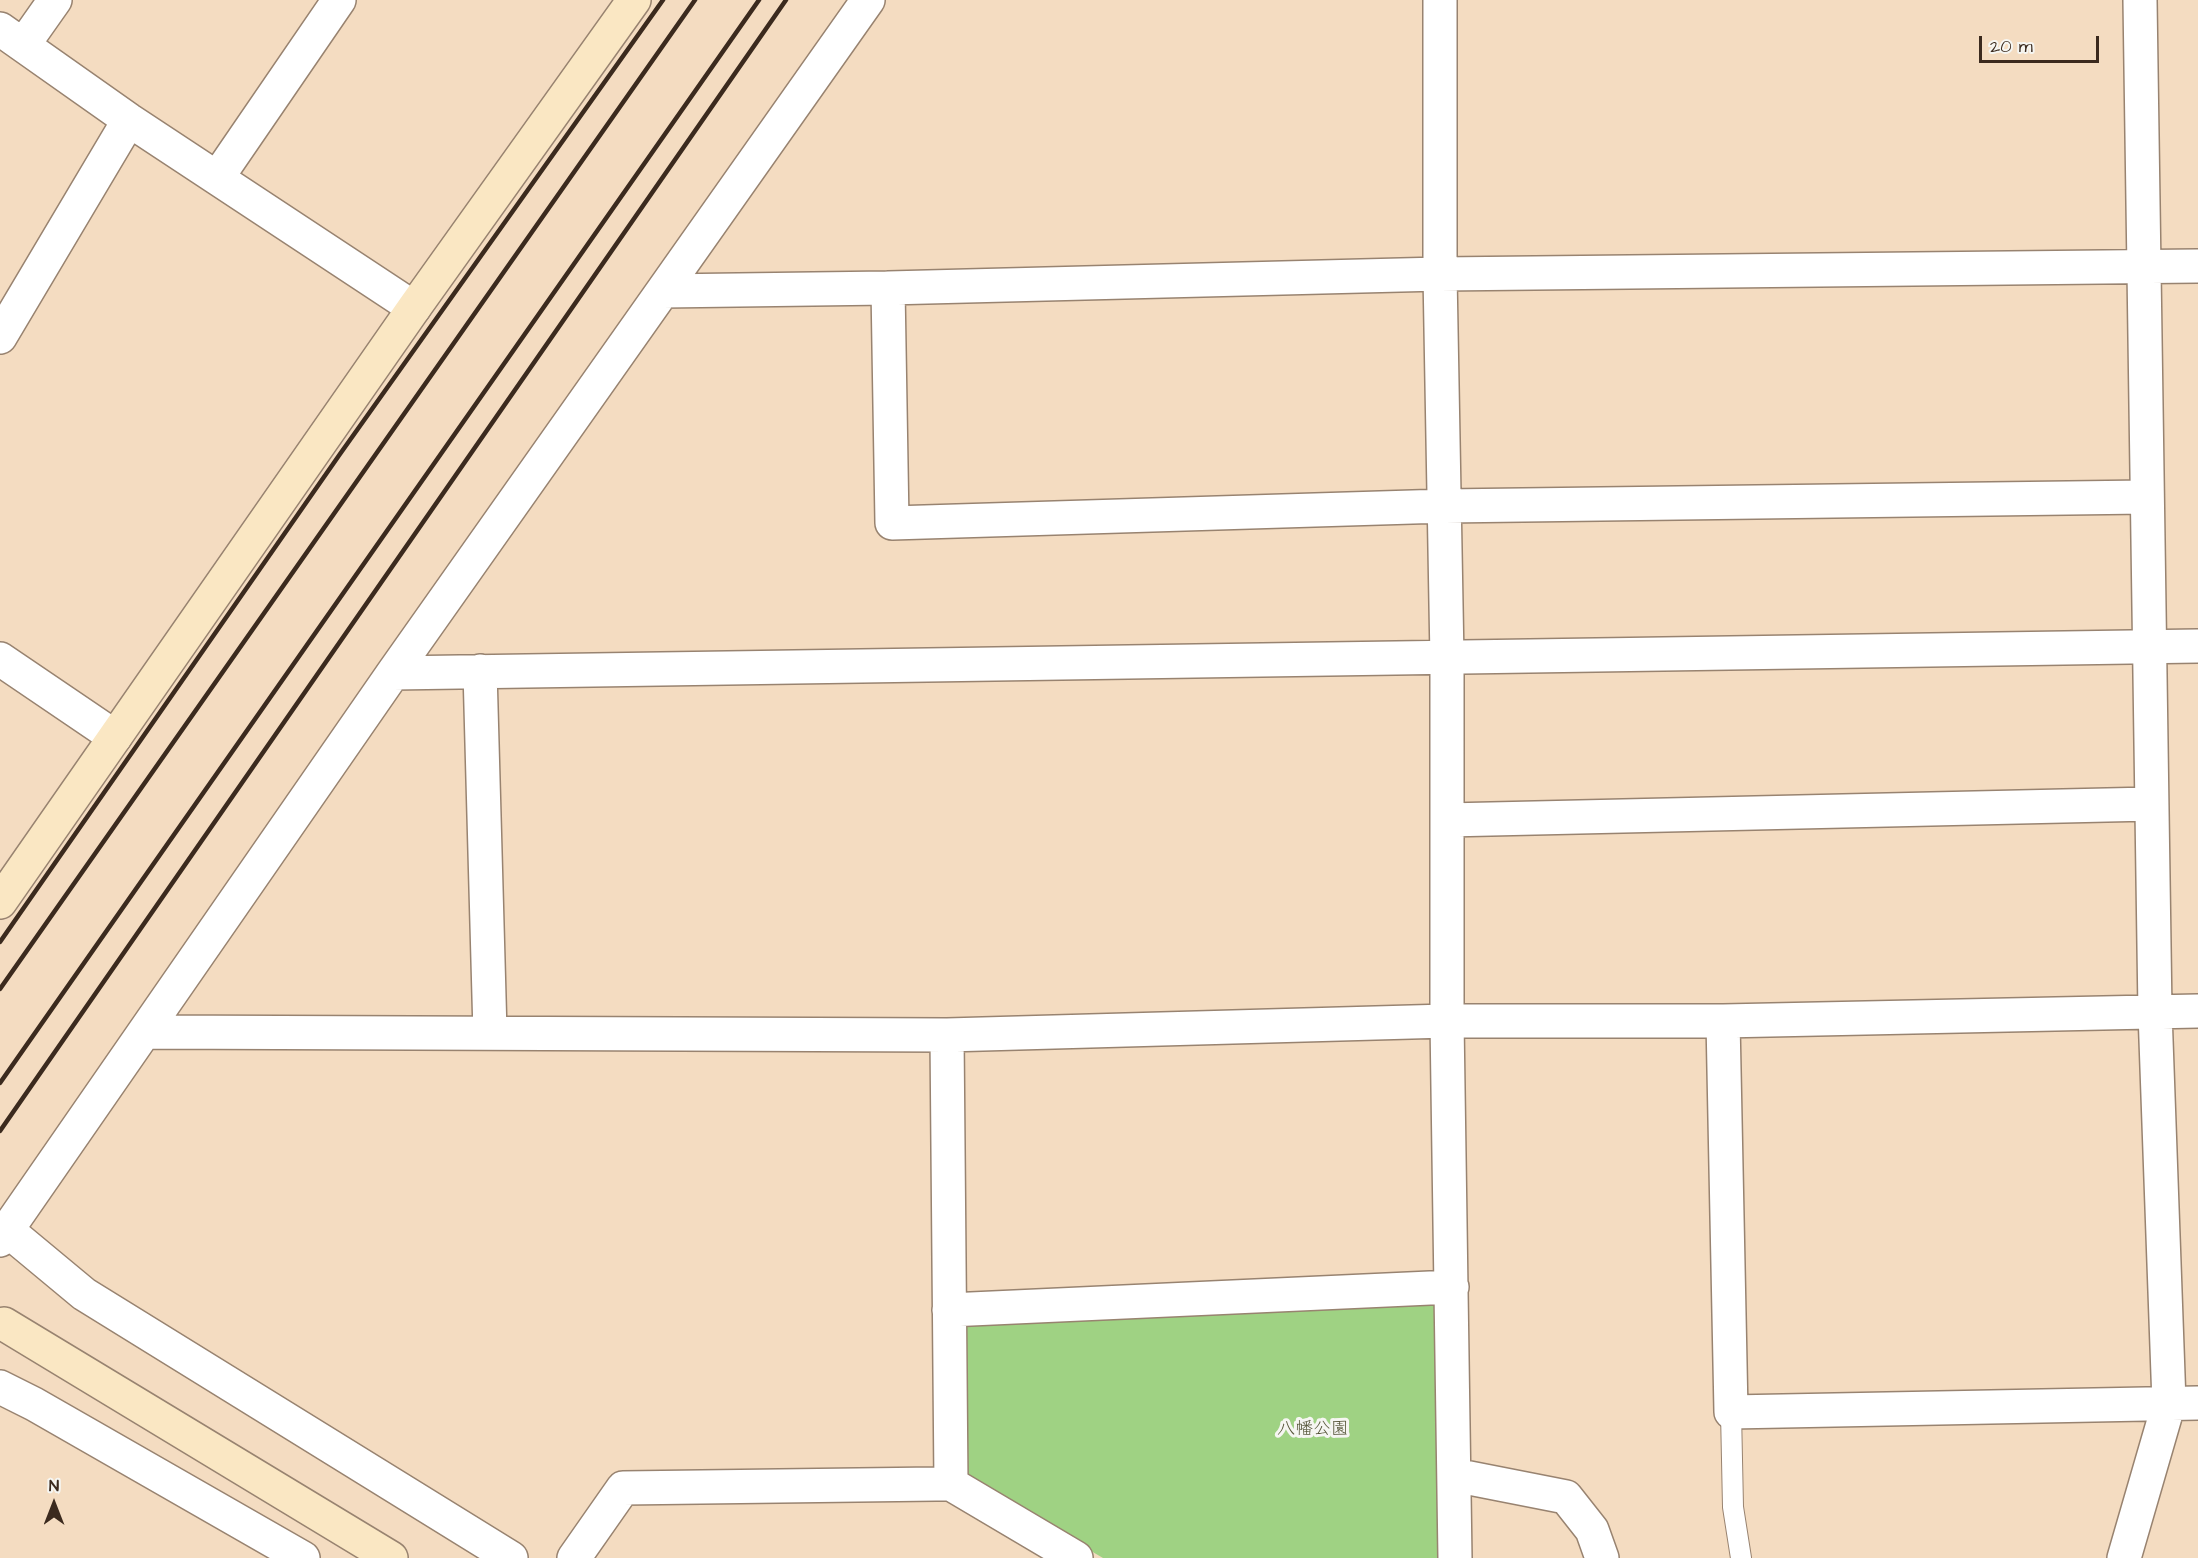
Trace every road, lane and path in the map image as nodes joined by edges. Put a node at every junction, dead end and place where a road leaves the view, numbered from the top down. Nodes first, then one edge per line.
1 (55, 0) edge
2 (339, 0) edge
3 (634, 0) edge
4 (868, 0) edge
5 (1440, 0) edge
6 (2140, 0) edge
7 (12, 37) edge
8 (129, 120) junction
9 (216, 178) junction
10 (2198, 266) edge
11 (2142, 267) junction
12 (1440, 274) junction
13 (888, 288) junction
14 (663, 291) junction
15 (414, 308) junction
16 (0, 337) edge
17 (2146, 497) junction
18 (1444, 506) junction
19 (2198, 646) edge
20 (2148, 647) junction
21 (0, 659) edge
22 (1447, 659) junction
23 (480, 670) junction
24 (393, 673) junction
25 (115, 737) junction
26 (2151, 804) junction
27 (1447, 820) junction
28 (0, 902) edge
29 (2198, 1011) edge
30 (2155, 1012) junction
31 (1447, 1021) junction
32 (1723, 1021) junction
33 (146, 1032) junction
34 (490, 1033) junction
35 (947, 1035) junction
36 (3, 1235) edge
37 (1452, 1287) junction
38 (949, 1310) junction
39 (4, 1324) dead end
40 (0, 1388) edge
41 (2183, 1403) edge
42 (1731, 1412) junction
43 (1454, 1475) junction
44 (951, 1484) junction
45 (303, 1558) edge
46 (391, 1558) edge
47 (512, 1558) edge
48 (574, 1558) edge
49 (1076, 1558) edge
50 (1455, 1558) edge
51 (1602, 1558) edge
52 (1741, 1558) edge
53 (2124, 1558) edge

1 - 7 street
2 - 9 street
3 - 15 street
4 - 14 street
5 - 12 street
6 - 11 street
7 - 8 street
8 - 9 street
8 - 16 street
9 - 15 street
10 - 11 street
11 - 12 street
11 - 17 street
12 - 13 street
12 - 18 street
13 - 14 street
13 - 18 street
14 - 24 street
15 - 25 street
17 - 18 street
17 - 20 street
18 - 22 street
19 - 20 street
20 - 22 street
20 - 26 street
21 - 25 street
22 - 23 street
22 - 27 street
23 - 24 street
23 - 34 street
24 - 33 street
25 - 28 street
26 - 27 street
26 - 30 street
27 - 31 street
29 - 30 street
30 - 32 street
30 - 41 street
31 - 32 street
31 - 35 street
31 - 37 street
32 - 42 street
33 - 34 street
33 - 36 street
34 - 35 street
35 - 38 street
36 - 47 street
37 - 38 street
37 - 43 street
38 - 44 street
39 - 46 street
40 - 45 street
41 - 42 street
41 - 53 street
42 - 52 lane
43 - 50 street
43 - 51 street
44 - 48 street
44 - 49 street

